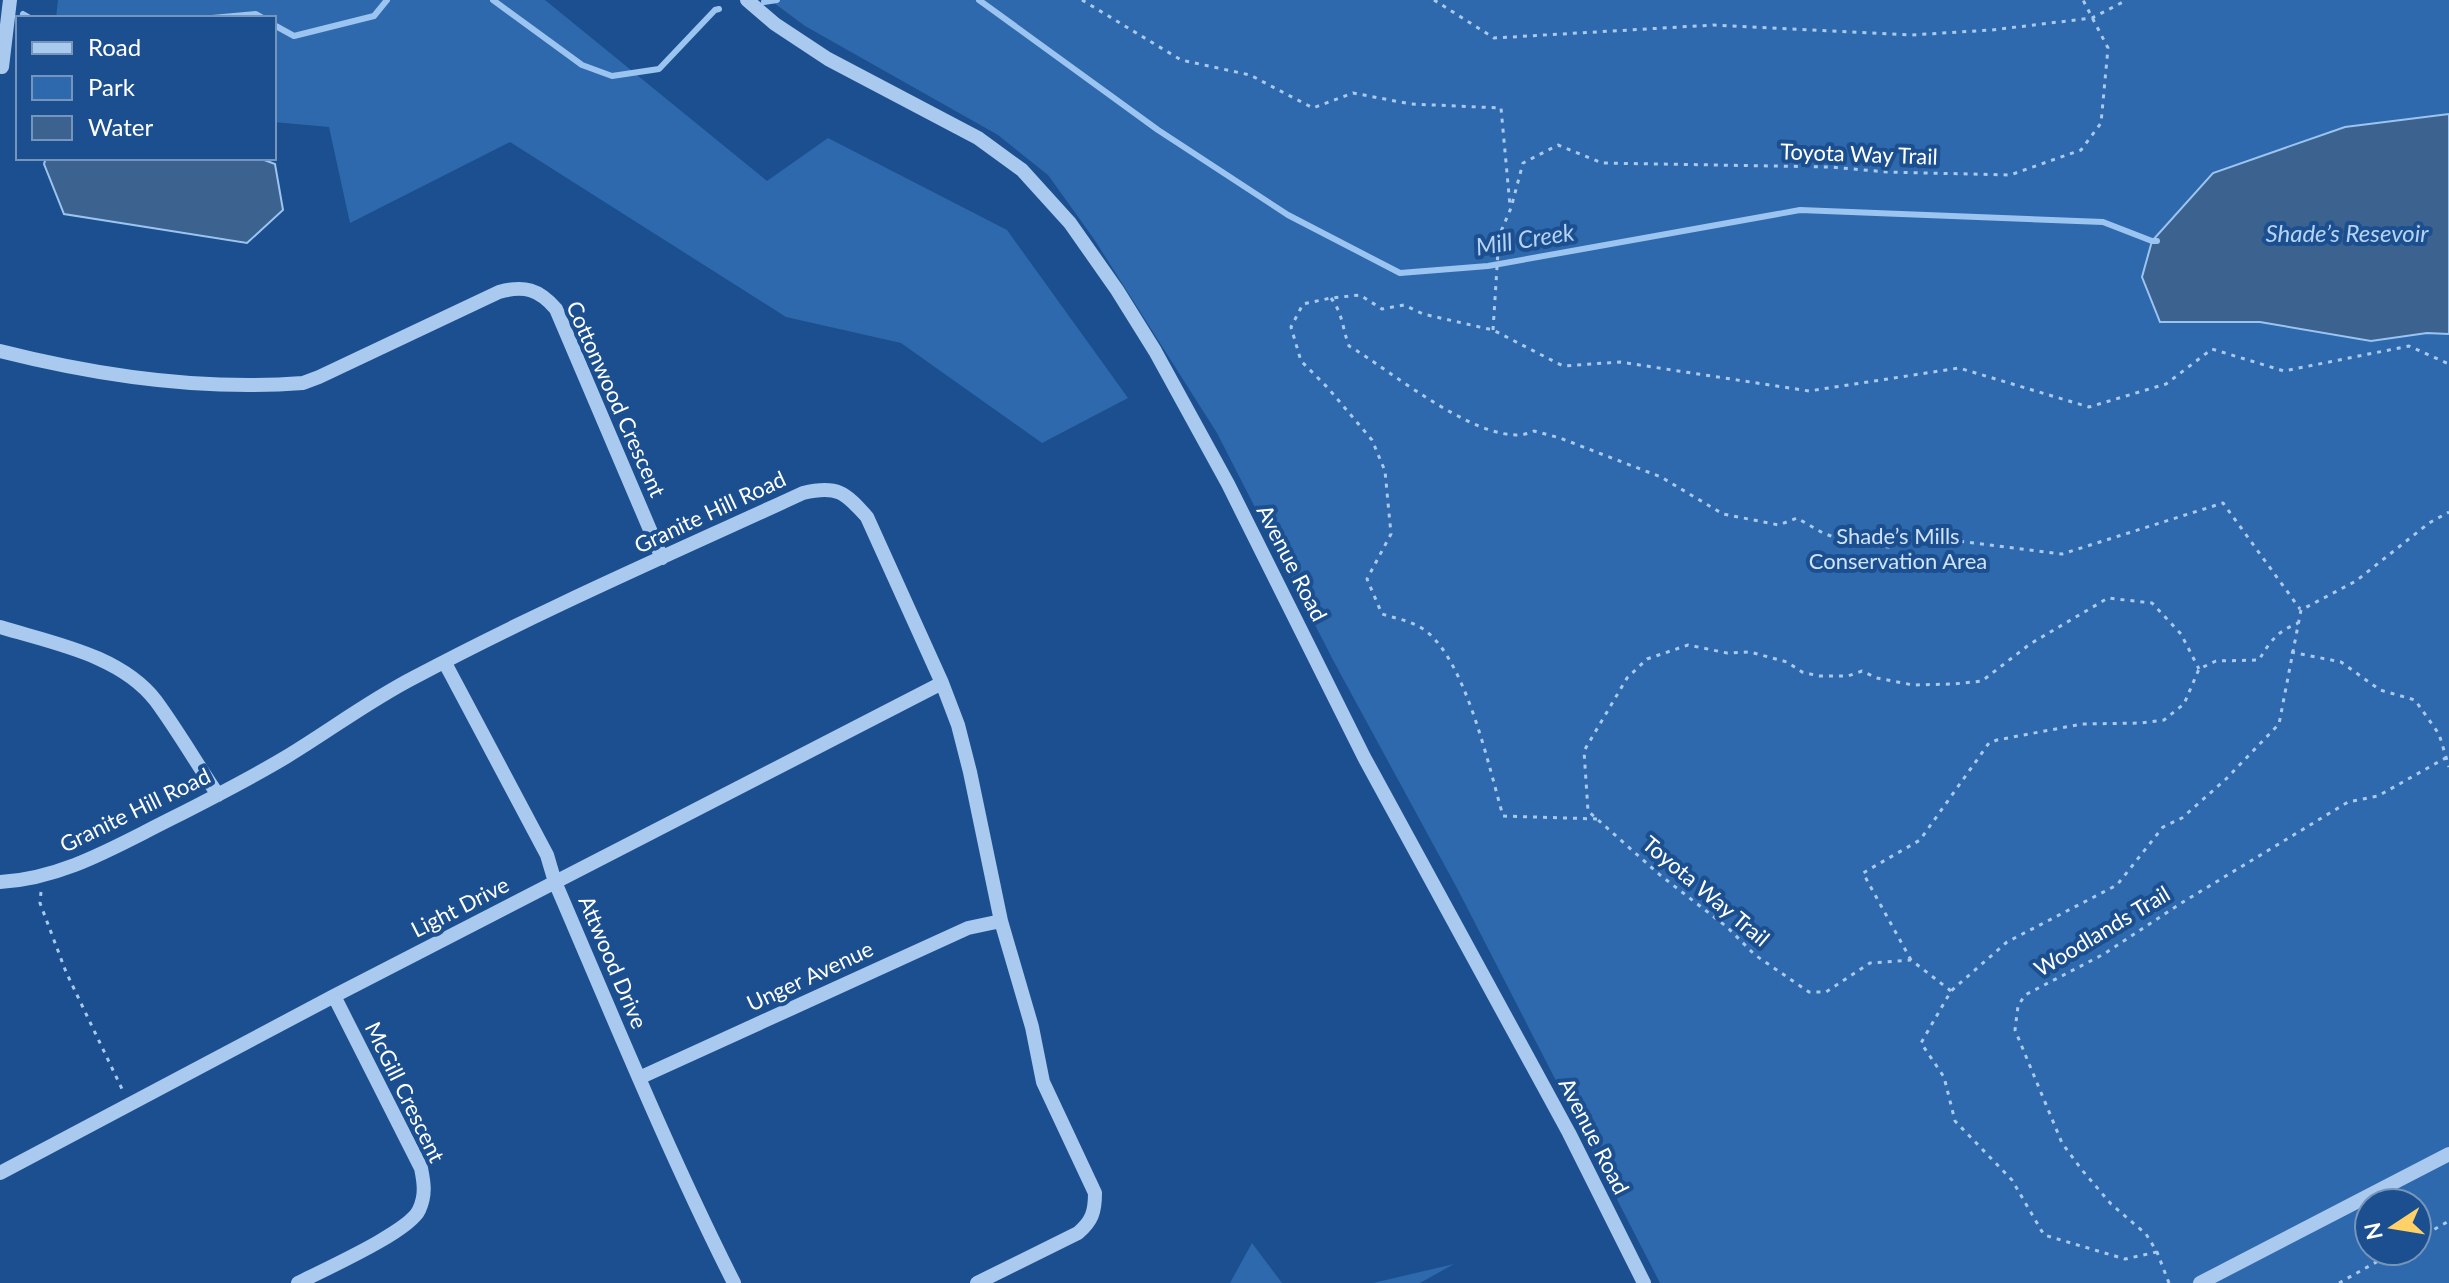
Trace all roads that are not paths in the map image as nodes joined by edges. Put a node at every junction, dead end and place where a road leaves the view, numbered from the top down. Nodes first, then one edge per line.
1 (10, 0) edge
2 (747, 0) edge
3 (2, 67) dead end
4 (0, 351) edge
5 (662, 558) junction
6 (0, 627) edge
7 (445, 663) junction
8 (942, 683) junction
9 (218, 795) junction
10 (0, 882) edge
11 (555, 882) junction
12 (1001, 921) junction
13 (334, 996) junction
14 (639, 1078) junction
15 (2449, 1154) edge
16 (0, 1173) edge
17 (298, 1283) edge
18 (734, 1283) edge
19 (977, 1283) edge
20 (1644, 1283) edge
21 (2200, 1283) edge

1 - 3 street
2 - 20 street, Avenue Road
4 - 5 street, Cottonwood Crescent
5 - 7 street, Granite Hill Road
5 - 8 street, Granite Hill Road
6 - 9 street
7 - 9 street, Granite Hill Road
7 - 11 street, Attwood Drive
8 - 11 street, Light Drive
8 - 12 street, Granite Hill Road
9 - 10 street, Granite Hill Road
11 - 13 street, Light Drive
11 - 14 street, Attwood Drive
12 - 14 street, Unger Avenue
12 - 19 street, Granite Hill Road
13 - 16 street, Light Drive
13 - 17 street, McGill Crescent
14 - 18 street, Attwood Drive
15 - 21 street

